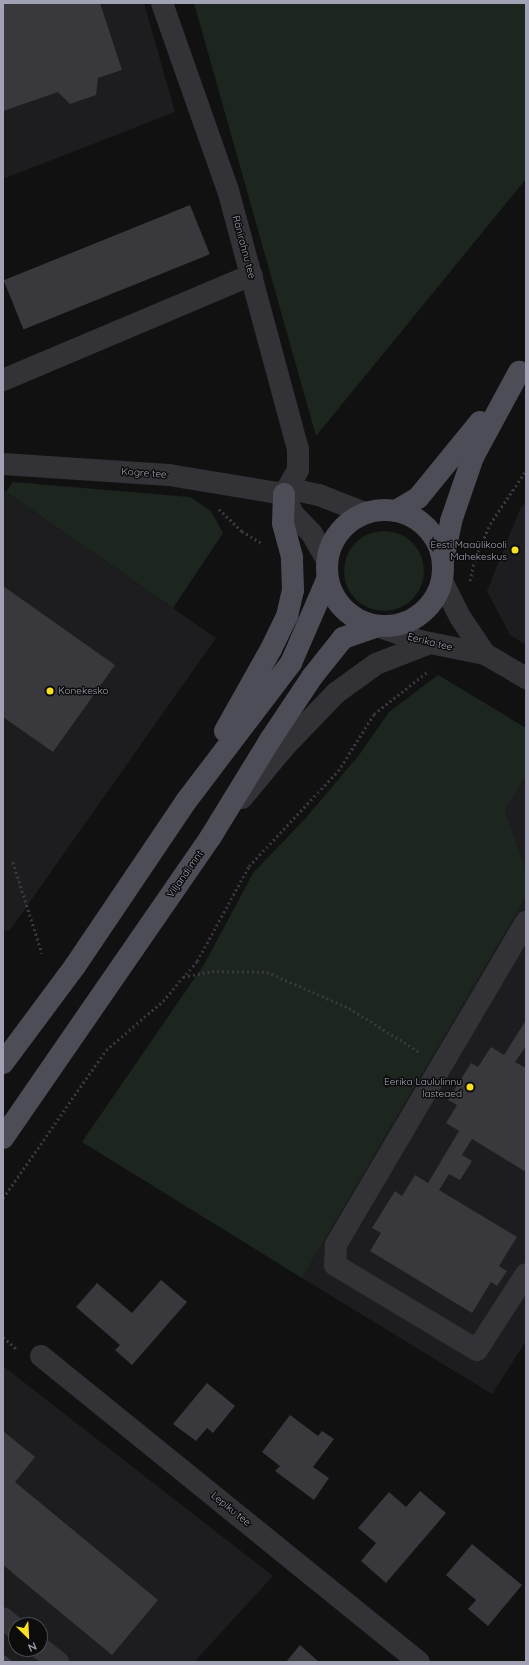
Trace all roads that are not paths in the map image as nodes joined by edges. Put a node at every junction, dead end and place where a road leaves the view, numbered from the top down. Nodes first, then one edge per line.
1 (162, 3) edge
2 (252, 275) junction
3 (523, 367) edge
4 (3, 380) edge
5 (3, 464) edge
6 (284, 494) junction
7 (396, 510) junction
8 (365, 513) junction
9 (327, 570) junction
10 (442, 571) junction
11 (377, 626) junction
12 (437, 645) junction
13 (485, 654) junction
14 (526, 678) edge
15 (187, 800) junction
16 (210, 838) junction
17 (526, 922) edge
18 (3, 1063) edge
19 (3, 1138) edge
20 (526, 1274) edge
21 (41, 1356) dead end
22 (48, 1654) edge
23 (58, 1662) edge
24 (419, 1662) edge

1 - 2 street, Ränirahnu tee
2 - 4 street
2 - 6 street, Ränirahnu tee
3 - 7 main road
3 - 10 main road
5 - 6 street, Kogre tee
6 - 8 street, Kogre tee
6 - 9 street
6 - 15 main road
7 - 8 main road
7 - 10 main road
8 - 9 main road
9 - 11 main road
9 - 15 main road
10 - 11 main road
10 - 13 street, Eerika tee
11 - 12 street, Eerika tee
11 - 16 main road, Viljandi mnt
12 - 13 street, Eerika tee
12 - 16 street
13 - 14 street, Eerika tee
15 - 18 main road
16 - 19 main road, Viljandi mnt
17 - 20 street
21 - 24 street, Lepiku tee
22 - 23 street

